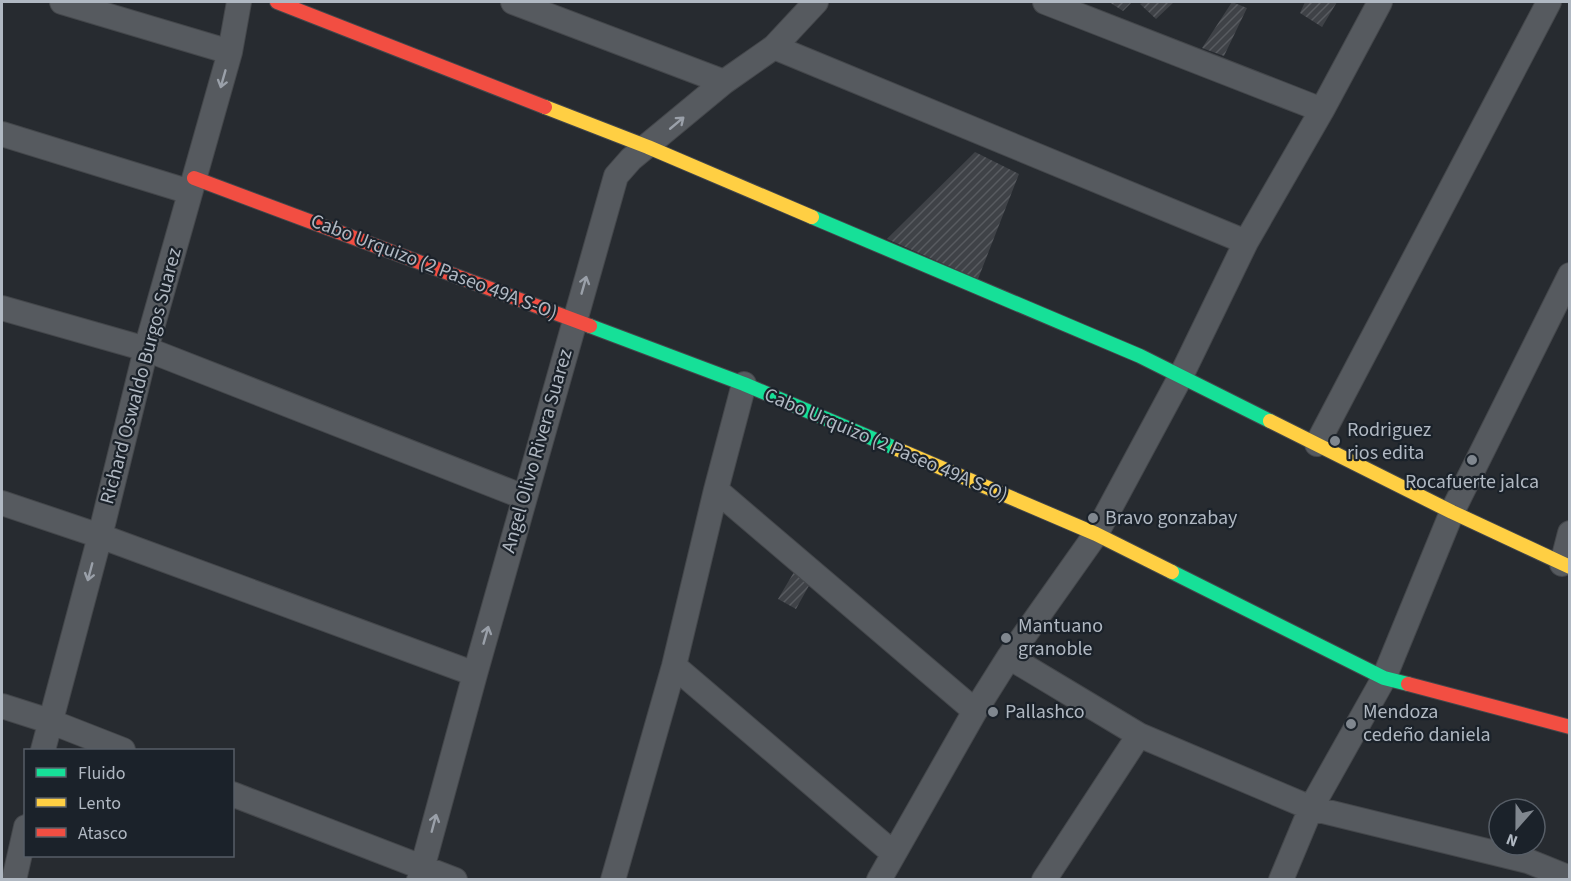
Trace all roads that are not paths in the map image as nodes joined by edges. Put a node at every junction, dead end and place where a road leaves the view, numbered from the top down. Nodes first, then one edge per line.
1 (62, 2) edge
2 (239, 2) edge
3 (277, 2) edge
4 (513, 2) edge
5 (816, 2) edge
6 (1045, 2) edge
7 (1380, 2) edge
8 (1549, 2) edge
9 (774, 46) junction
10 (230, 52) junction
11 (724, 82) junction
12 (1322, 110) junction
13 (2, 134) edge
14 (648, 147) junction
15 (192, 185) junction
16 (1246, 242) junction
17 (1569, 275) edge
18 (2, 308) edge
19 (574, 320) junction
20 (146, 349) junction
21 (1181, 376) junction
22 (744, 384) junction
23 (1317, 444) junction
24 (716, 490) junction
25 (524, 496) junction
26 (2, 503) edge
27 (1452, 512) junction
28 (1569, 533) edge
29 (1096, 534) junction
30 (100, 536) junction
31 (1566, 566) edge
32 (1009, 657) junction
33 (674, 666) junction
34 (475, 674) junction
35 (1384, 678) junction
36 (2, 706) edge
37 (975, 711) junction
38 (49, 721) junction
39 (1569, 727) edge
40 (1139, 735) junction
41 (43, 749) edge
42 (120, 749) edge
43 (234, 795) edge
44 (1311, 808) junction
45 (24, 836) edge
46 (894, 853) junction
47 (421, 874) edge
48 (1569, 878) edge
49 (14, 879) edge
50 (455, 879) edge
51 (613, 879) edge
52 (879, 879) edge
53 (1044, 879) edge
54 (1281, 879) edge

1 - 10 street
2 - 10 street, Richard Oswaldo Burgos Suarez
3 - 14 street
4 - 11 street
5 - 9 street, Angel Olivo Rivera Suarez
6 - 12 street
7 - 12 street
8 - 23 street
9 - 11 street, Angel Olivo Rivera Suarez
9 - 16 street
10 -> 15 street, Richard Oswaldo Burgos Suarez
14 -> 11 street, Angel Olivo Rivera Suarez
12 - 16 street
13 - 15 street, Cabo Urquizo (2 Paseo 49A S-O)
19 -> 14 street, Angel Olivo Rivera Suarez
14 - 21 street
15 - 19 street, Cabo Urquizo (2 Paseo 49A S-O)
15 - 20 street, Richard Oswaldo Burgos Suarez
16 - 21 street
17 - 27 street
18 - 20 street
19 - 22 street, Cabo Urquizo (2 Paseo 49A S-O)
19 - 25 street, Angel Olivo Rivera Suarez
20 - 25 street
20 - 30 street, Richard Oswaldo Burgos Suarez
21 - 23 street
21 - 29 street
22 - 24 street
22 - 29 street, Cabo Urquizo (2 Paseo 49A S-O)
23 - 27 street
24 - 33 street
24 - 37 street
34 -> 25 street, Angel Olivo Rivera Suarez
26 - 30 street
27 - 31 street
27 - 35 street
28 - 31 street
29 - 32 street
29 - 35 street, Cabo Urquizo (2 Paseo 49A S-O)
30 - 34 street
30 -> 38 street, Richard Oswaldo Burgos Suarez
32 - 37 street
32 - 40 street
33 - 46 street
33 - 51 street
47 -> 34 street, Angel Olivo Rivera Suarez
35 - 39 street, Cabo Urquizo (2 Paseo 49A S-O)
35 - 44 street
36 - 38 street
37 - 46 street
38 - 41 street, Richard Oswaldo Burgos Suarez
38 - 42 street
40 - 44 street
40 - 53 street
43 - 47 street
44 - 48 street
44 - 54 street
45 - 49 street
46 - 52 street
47 - 50 street

